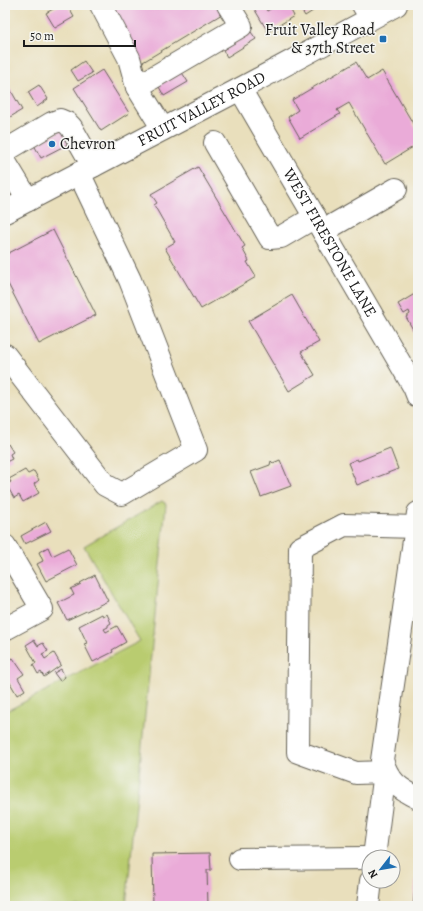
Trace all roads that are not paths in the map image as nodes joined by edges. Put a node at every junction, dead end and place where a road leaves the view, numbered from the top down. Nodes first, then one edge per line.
1 (101, 5) edge
2 (228, 5) edge
3 (396, 5) edge
4 (367, 12) edge
5 (137, 87) junction
6 (240, 89) junction
7 (163, 129) junction
8 (215, 143) dead end
9 (5, 151) edge
10 (5, 162) edge
11 (86, 170) junction
12 (396, 189) dead end
13 (28, 200) junction
14 (5, 212) edge
15 (319, 224) junction
16 (5, 355) edge
17 (418, 398) edge
18 (417, 520) edge
19 (5, 546) edge
20 (5, 629) edge
21 (385, 772) junction
22 (411, 795) edge
23 (375, 849) edge
24 (361, 858) edge
25 (240, 859) dead end
26 (370, 889) edge
27 (368, 906) edge

1 - 5 street
2 - 5 street
3 - 4 street, FRUIT VALLEY ROAD
4 - 6 street, FRUIT VALLEY ROAD
5 - 7 street
6 - 7 street, FRUIT VALLEY ROAD
6 - 15 street, WEST FIRESTONE LANE
7 - 11 street, FRUIT VALLEY ROAD
8 - 15 street
9 - 11 street
10 - 13 street
11 - 13 street, FRUIT VALLEY ROAD
11 - 16 street
12 - 15 street
13 - 14 street, FRUIT VALLEY ROAD
15 - 17 street, WEST FIRESTONE LANE
18 - 21 street
18 - 21 street
19 - 20 street
21 - 22 street
21 - 23 street
24 - 25 street
26 - 27 street

